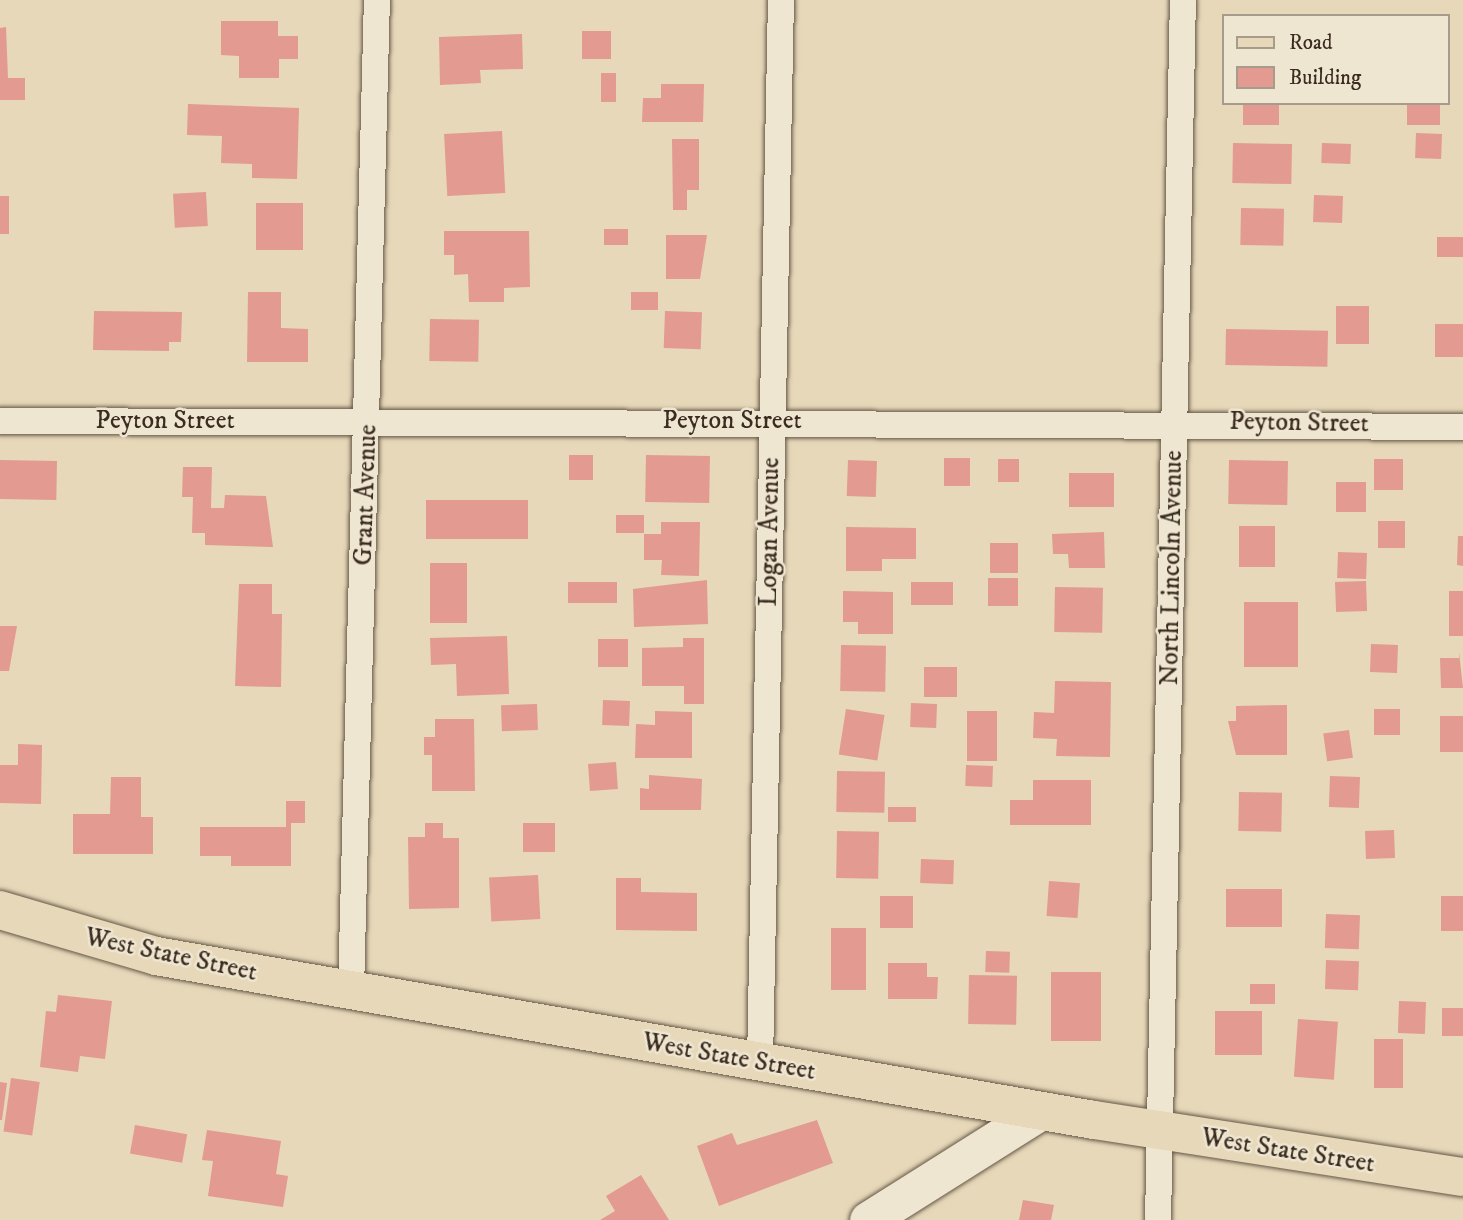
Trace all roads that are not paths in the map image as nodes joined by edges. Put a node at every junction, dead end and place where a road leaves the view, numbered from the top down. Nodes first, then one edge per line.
1 (377, 0) edge
2 (781, 0) edge
3 (1183, 2) edge
4 (0, 421) edge
5 (368, 421) junction
6 (772, 421) junction
7 (1175, 421) junction
8 (1463, 427) edge
9 (0, 910) edge
10 (351, 990) junction
11 (760, 1063) junction
12 (1041, 1111) junction
13 (1160, 1131) junction
14 (1463, 1177) edge
15 (868, 1220) edge
16 (1158, 1220) edge

1 - 5 street, Grant Avenue
2 - 6 street, Logan Avenue
3 - 7 street, North Lincoln Avenue
4 - 5 street, Peyton Street
5 - 6 street, Peyton Street
5 - 10 street, Grant Avenue
6 - 7 street, Peyton Street
6 - 11 street, Logan Avenue
7 - 8 street, Peyton Street
7 - 13 street, North Lincoln Avenue
9 - 10 main road, West State Street
10 - 11 main road, West State Street
11 - 12 main road, West State Street
12 - 13 main road, West State Street
12 - 15 main road
13 - 14 main road, West State Street
13 - 16 street, North Lincoln Avenue

